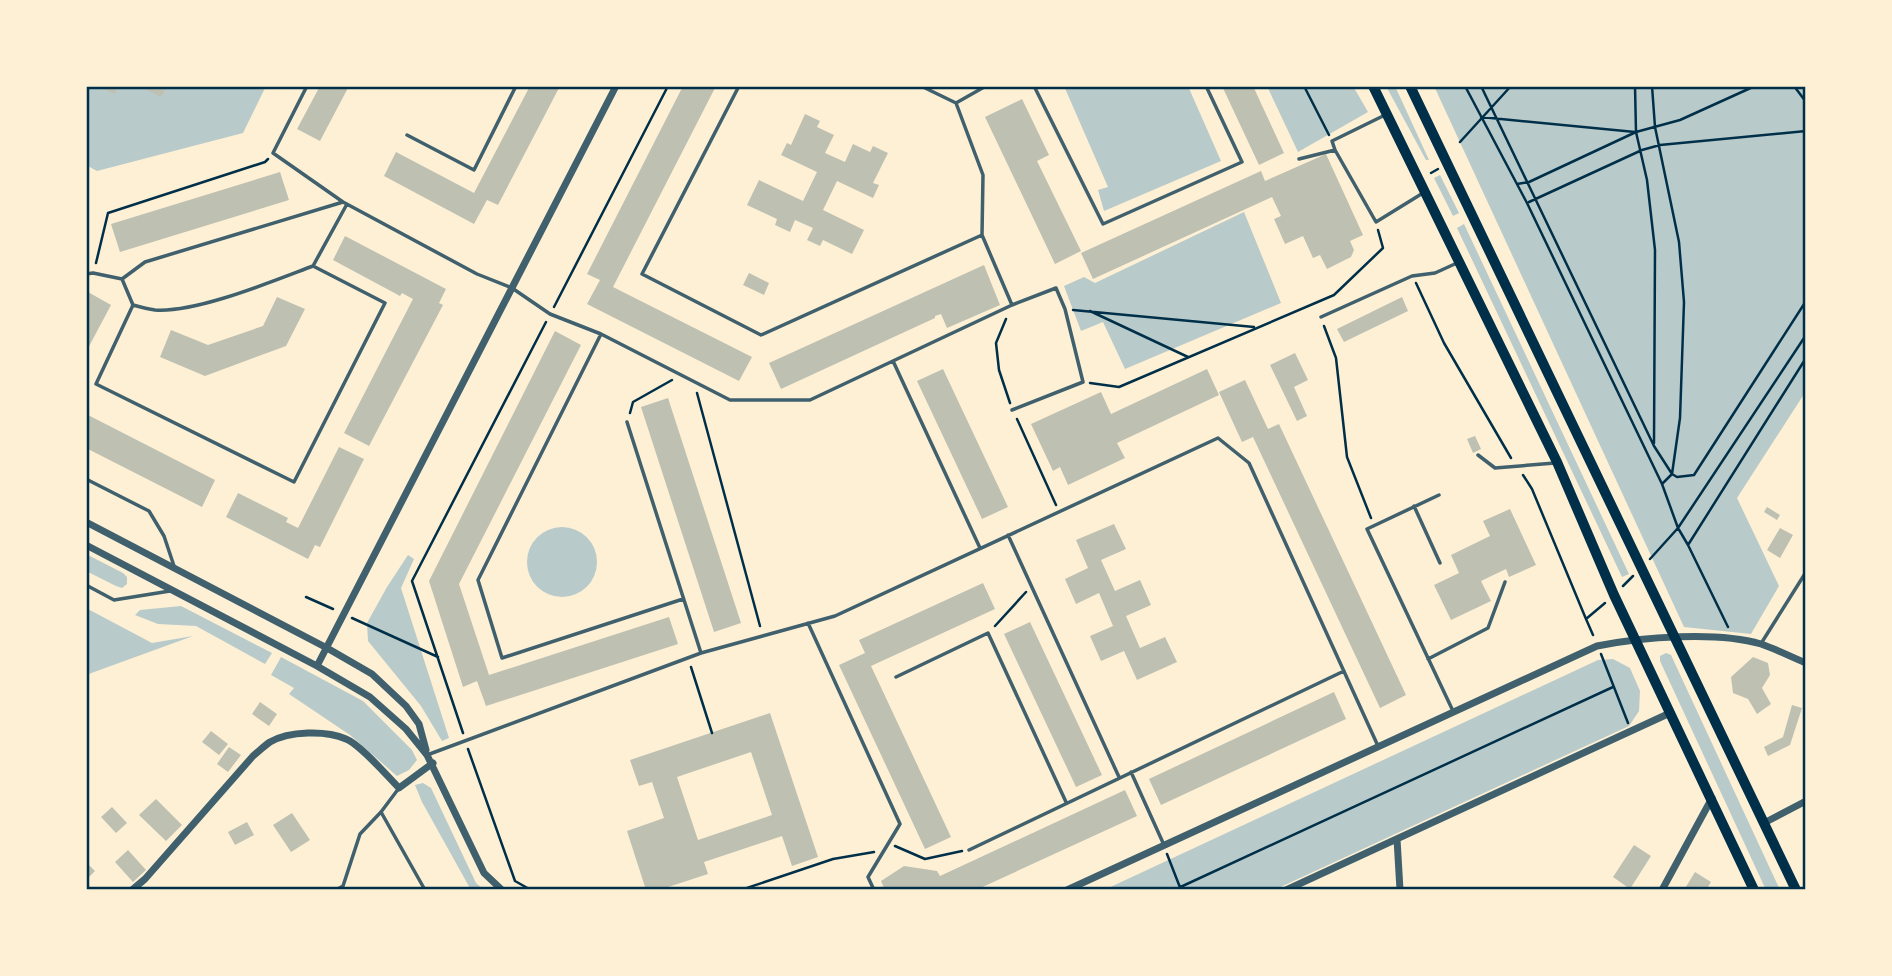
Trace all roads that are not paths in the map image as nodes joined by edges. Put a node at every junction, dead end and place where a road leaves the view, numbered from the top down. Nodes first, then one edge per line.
1 (307, 86) edge
2 (516, 86) edge
3 (616, 86) edge
4 (739, 86) edge
5 (921, 86) edge
6 (986, 86) edge
7 (1034, 86) edge
8 (1206, 86) edge
9 (1373, 86) edge
10 (1410, 86) edge
11 (956, 103) junction
12 (1387, 114) junction
13 (407, 135) dead end
14 (1335, 150) junction
15 (1300, 159) dead end
16 (1425, 192) junction
17 (345, 203) junction
18 (982, 235) junction
19 (1457, 262) junction
20 (313, 266) junction
21 (86, 274) edge
22 (122, 279) junction
23 (512, 288) junction
24 (133, 305) junction
25 (1012, 306) junction
26 (1321, 317) road end
27 (601, 334) junction
28 (893, 361) junction
29 (1012, 410) dead end
30 (627, 422) road end
31 (1478, 455) dead end
32 (1557, 462) junction
33 (86, 479) edge
34 (1439, 495) dead end
35 (1415, 506) junction
36 (86, 522) edge
37 (1008, 535) junction
38 (86, 545) edge
39 (980, 548) junction
40 (1440, 563) dead end
41 (175, 568) junction
42 (1806, 572) edge
43 (1505, 582) dead end
44 (86, 585) edge
45 (174, 590) junction
46 (683, 599) junction
47 (808, 623) junction
48 (1675, 637) junction
49 (1636, 638) junction
50 (1760, 644) junction
51 (327, 648) junction
52 (701, 653) junction
53 (1428, 659) junction
54 (1806, 663) edge
55 (317, 666) junction
56 (1344, 671) junction
57 (895, 677) dead end
58 (1453, 712) junction
59 (1670, 713) junction
60 (1378, 746) junction
61 (427, 755) junction
62 (433, 763) junction
63 (1131, 772) junction
64 (1119, 777) junction
65 (399, 788) junction
66 (1712, 798) junction
67 (1806, 801) edge
68 (1066, 802) junction
69 (381, 813) junction
70 (1764, 823) junction
71 (1397, 839) junction
72 (1164, 845) junction
73 (969, 850) road end
74 (132, 890) edge
75 (336, 890) edge
76 (425, 890) edge
77 (502, 890) edge
78 (874, 890) edge
79 (1066, 890) edge
80 (1286, 890) edge
81 (1400, 890) edge
82 (1662, 890) edge
83 (1754, 890) edge
84 (1796, 890) edge

1 - 17 lane
2 - 13 lane
3 - 23 street
4 - 18 lane
5 - 11 lane
6 - 11 lane
7 - 8 lane
9 - 12 main road
10 - 48 main road
11 - 18 lane
12 - 14 lane
12 - 16 main road
14 - 15 lane
14 - 16 lane
16 - 19 main road
17 - 20 lane
17 - 22 lane
17 - 23 lane
18 - 25 lane
19 - 26 lane
19 - 32 main road
20 - 24 lane
20 - 24 lane
21 - 22 lane
22 - 24 lane
23 - 27 lane
23 - 51 street
25 - 28 lane
25 - 29 lane
27 - 28 lane
27 - 46 lane
28 - 39 lane
30 - 46 lane
31 - 32 lane
32 - 49 main road
33 - 41 lane
34 - 35 lane
35 - 40 lane
35 - 53 lane
36 - 41 street
37 - 39 lane
37 - 56 lane
37 - 64 lane
38 - 45 street
39 - 47 lane
41 - 51 street
42 - 50 lane
43 - 53 lane
44 - 45 lane
45 - 55 street
46 - 52 lane
47 - 52 lane
47 - 78 lane
48 - 49 street
48 - 50 street
48 - 70 main road
49 - 58 street
49 - 59 main road
50 - 54 street
51 - 55 street
51 - 61 street
52 - 61 lane
53 - 58 lane
55 - 61 street
56 - 60 lane
56 - 63 lane
57 - 68 lane
58 - 60 street
59 - 66 main road
59 - 71 street
60 - 72 street
61 - 62 street
62 - 65 street
62 - 77 street
63 - 64 lane
63 - 72 lane
64 - 68 lane
65 - 69 lane
65 - 74 street
66 - 82 street
66 - 83 main road
67 - 70 street
68 - 73 lane
69 - 75 lane
69 - 76 lane
70 - 84 main road
71 - 80 street
71 - 81 street
72 - 79 street

